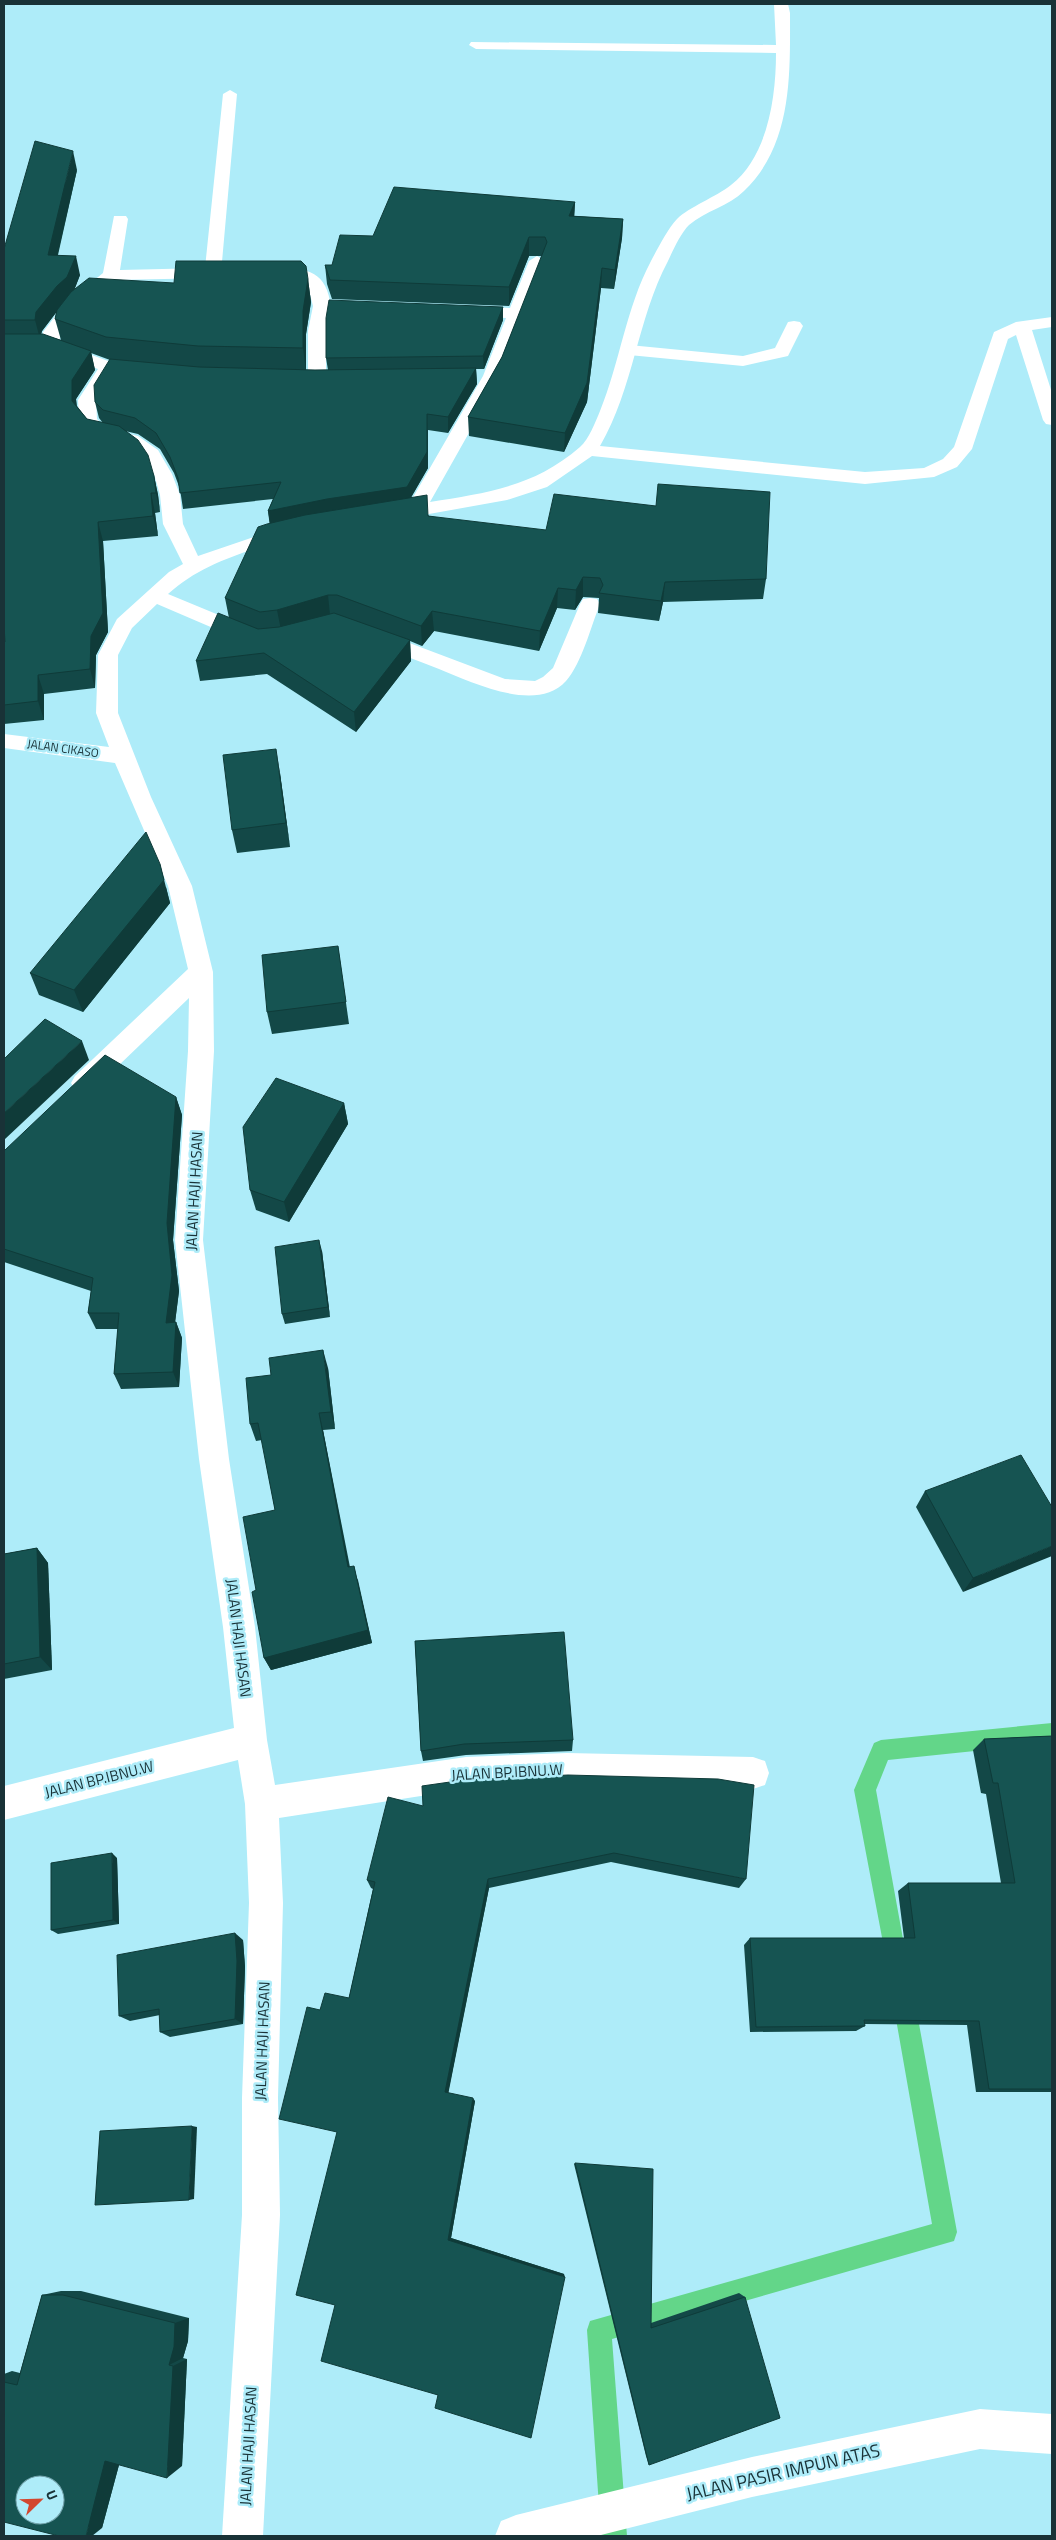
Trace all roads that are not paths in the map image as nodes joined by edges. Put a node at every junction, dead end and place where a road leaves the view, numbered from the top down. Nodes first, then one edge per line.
1 (780, 4) edge
2 (476, 45) dead end
3 (784, 49) junction
4 (230, 94) dead end
5 (120, 218) dead end
6 (537, 261) edge
7 (213, 273) junction
8 (232, 273) edge
9 (251, 273) edge
10 (112, 275) junction
11 (322, 306) junction
12 (384, 309) edge
13 (450, 311) edge
14 (517, 313) junction
15 (1052, 322) edge
16 (794, 326) dead end
17 (1022, 326) junction
18 (4, 346) edge
19 (50, 346) junction
20 (629, 350) junction
21 (108, 367) junction
22 (155, 372) edge
23 (335, 378) edge
24 (275, 379) edge
25 (317, 379) junction
26 (1052, 420) edge
27 (588, 450) junction
28 (415, 511) junction
29 (370, 518) edge
30 (307, 527) edge
31 (193, 565) junction
32 (155, 596) junction
33 (590, 604) dead end
34 (357, 630) edge
35 (267, 641) edge
36 (4, 741) edge
37 (123, 756) junction
38 (201, 972) junction
39 (67, 1098) edge
40 (251, 1740) junction
41 (753, 1772) dead end
42 (4, 1804) edge
43 (262, 1804) junction
44 (1052, 2434) edge
45 (242, 2536) edge
46 (516, 2536) edge

1 - 3 street
2 - 3 street
3 - 20 street
4 - 7 street
5 - 10 street
6 - 14 street
7 - 8 street
7 - 10 street
9 - 11 street
10 - 19 street
11 - 12 street
11 - 25 street
13 - 14 street
14 - 28 street
15 - 17 street
16 - 20 street
17 - 26 street
17 - 27 street
18 - 19 street
19 - 21 street
20 - 27 street
21 - 22 street
21 - 31 street
23 - 25 street
24 - 25 street
27 - 28 street
28 - 29 street
30 - 31 street, JALAN HAJI HASAN
31 - 32 street, JALAN HAJI HASAN
32 - 35 street
32 - 37 street, JALAN HAJI HASAN
33 - 34 street
36 - 37 street, JALAN CIKASO
37 - 38 street, JALAN HAJI HASAN
38 - 39 street
38 - 40 street, JALAN HAJI HASAN
40 - 42 street, JALAN BP.IBNU.W
40 - 43 street, JALAN HAJI HASAN
41 - 43 street, JALAN BP.IBNU.W
43 - 45 street, JALAN HAJI HASAN
44 - 46 street, JALAN PASIR IMPUN ATAS

